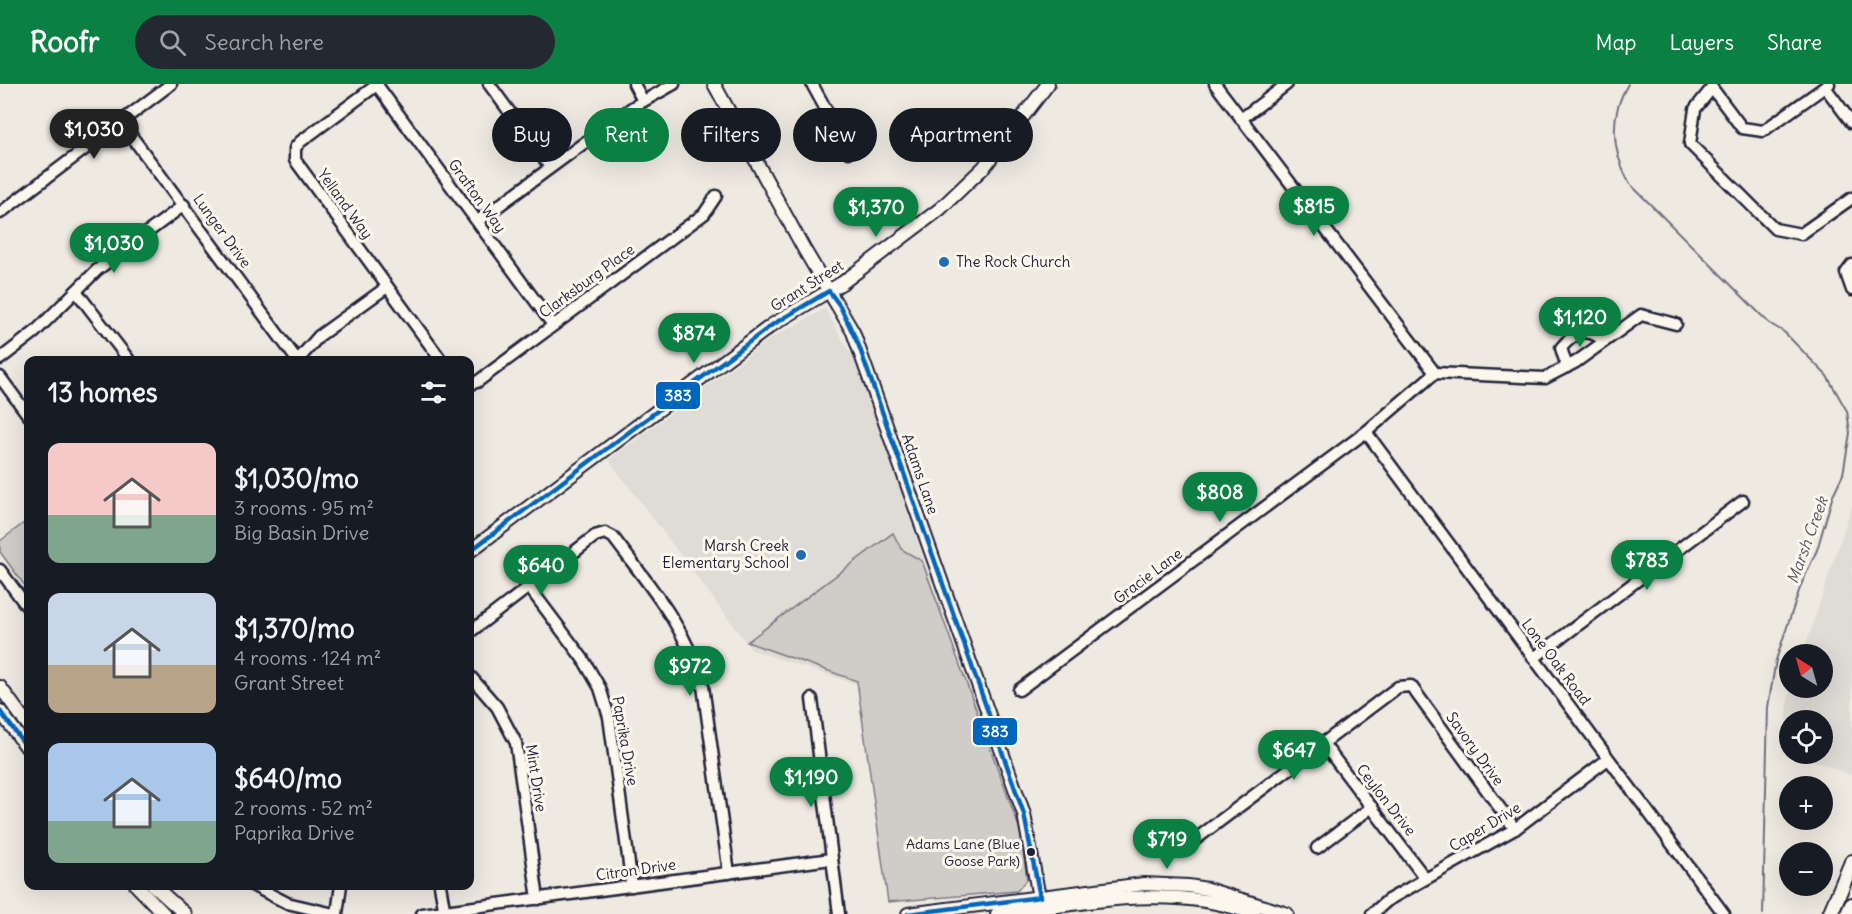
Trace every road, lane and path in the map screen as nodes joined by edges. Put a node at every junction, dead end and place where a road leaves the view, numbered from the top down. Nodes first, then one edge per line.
1 (171, 84) edge
2 (489, 84) edge
3 (634, 84) edge
4 (674, 84) edge
5 (714, 84) edge
6 (812, 84) edge
7 (1048, 84) edge
8 (1215, 84) edge
9 (1287, 84) edge
10 (377, 85) edge
11 (1827, 86) edge
12 (643, 101) junction
13 (825, 108) edge
14 (1241, 119) junction
15 (121, 122) junction
16 (1852, 123) edge
17 (550, 167) junction
18 (716, 196) dead end
19 (1852, 198) edge
20 (184, 205) junction
21 (0, 213) edge
22 (478, 221) junction
23 (1852, 265) edge
24 (387, 287) junction
25 (1852, 290) edge
26 (76, 291) junction
27 (829, 291) junction
28 (1676, 324) dead end
29 (553, 325) junction
30 (1604, 341) junction
31 (126, 356) edge
32 (295, 356) edge
33 (302, 356) edge
34 (438, 356) edge
35 (0, 359) edge
36 (1568, 367) junction
37 (1435, 373) junction
38 (0, 377) edge
39 (474, 383) edge
40 (24, 410) edge
41 (1366, 432) junction
42 (1743, 501) dead end
43 (474, 548) edge
44 (2, 576) edge
45 (530, 587) junction
46 (24, 603) edge
47 (474, 629) edge
48 (1534, 658) junction
49 (474, 681) edge
50 (0, 687) edge
51 (1019, 690) dead end
52 (812, 699) dead end
53 (0, 711) edge
54 (24, 720) edge
55 (1322, 742) junction
56 (24, 744) edge
57 (1608, 759) junction
58 (1372, 807) junction
59 (1515, 829) junction
60 (1173, 843) dead end
61 (1317, 848) dead end
62 (831, 859) junction
63 (1852, 862) edge
64 (729, 873) junction
65 (1425, 878) junction
66 (632, 886) junction
67 (141, 890) edge
68 (159, 890) edge
69 (262, 890) edge
70 (340, 890) edge
71 (441, 890) edge
72 (538, 899) junction
73 (1852, 905) edge
74 (1041, 907) edge
75 (1723, 912) edge
76 (445, 913) edge
77 (164, 914) edge
78 (185, 914) edge
79 (335, 914) edge
80 (422, 914) edge
81 (839, 914) edge
82 (908, 914) edge
83 (997, 914) edge
84 (1254, 914) edge
85 (1287, 914) edge
86 (1372, 914) edge
87 (1830, 914) edge
88 (1848, 914) edge

1 - 15 street
2 - 17 street
3 - 12 street
4 - 12 street
5 - 27 street, Adams Lane
6 - 13 street
7 - 27 street, Grant Street
8 - 14 street
9 - 14 street
10 - 22 street, Grafton Way
10 - 24 street, Yelland Way
11 - 16 street
11 - 19 street
12 - 17 street
14 - 37 street
15 - 20 street, Lunger Drive
15 - 21 street
17 - 22 street
18 - 29 street, Clarksburg Place
20 - 26 street
20 - 32 street, Lunger Drive
22 - 29 street, Grafton Way
23 - 25 street
24 - 33 street
24 - 34 street, Yelland Way
26 - 31 street
26 - 35 street
27 - 43 street, Grant Street
27 - 74 street, Adams Lane
28 - 30 street
29 - 39 street, Clarksburg Place
30 - 36 street
30 - 36 street
36 - 37 street
37 - 41 street, Gracie Lane
38 - 40 street
41 - 48 street, Lone Oak Road
41 - 51 street, Gracie Lane
42 - 48 street
44 - 46 street
45 - 47 street
45 - 64 street
45 - 66 street, Paprika Drive
48 - 57 street, Lone Oak Road
49 - 72 street, Mint Drive
50 - 54 street
52 - 62 street
53 - 56 street
55 - 58 street, Ceylon Drive
55 - 59 street, Savory Drive
55 - 60 street
57 - 59 street, Caper Drive
57 - 75 street, Lone Oak Road
58 - 61 street
58 - 65 street, Ceylon Drive
59 - 65 street, Caper Drive
62 - 64 street, Citron Drive
62 - 81 street
63 - 87 main road
64 - 66 street, Citron Drive
65 - 86 street, Caper Drive
66 - 72 street, Citron Drive
67 - 77 street
68 - 78 street
69 - 79 street
70 - 79 street
71 - 76 street
72 - 76 street, Citron Drive
73 - 88 main road
74 - 82 street
74 - 83 street
74 - 84 street
74 - 85 street
76 - 80 street, Citron Drive

